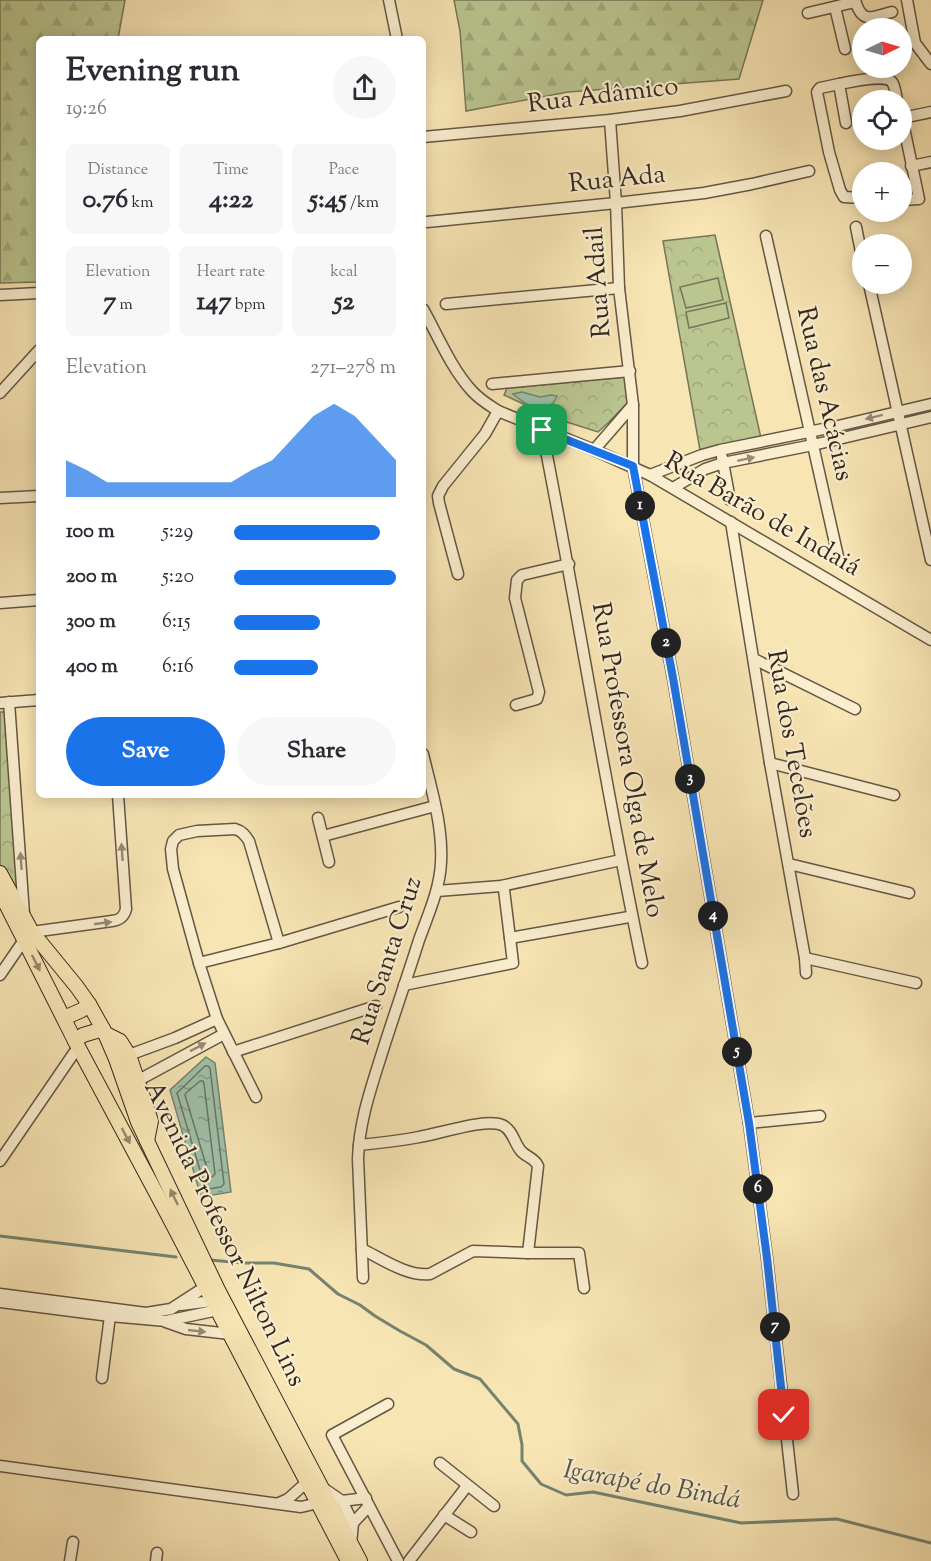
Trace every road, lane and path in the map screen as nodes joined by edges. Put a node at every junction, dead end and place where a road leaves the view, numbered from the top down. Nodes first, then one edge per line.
1 (389, 0) edge
2 (907, 0) edge
3 (855, 1) edge
4 (835, 7) junction
5 (892, 12) dead end
6 (808, 13) dead end
7 (396, 36) edge
8 (845, 49) dead end
9 (931, 64) edge
10 (839, 84) junction
11 (895, 90) edge
12 (786, 91) dead end
13 (931, 112) edge
14 (912, 116) edge
15 (610, 120) junction
16 (846, 123) dead end
17 (426, 137) edge
18 (931, 162) edge
19 (912, 166) edge
20 (912, 170) edge
21 (809, 171) dead end
22 (852, 197) edge
23 (912, 199) edge
24 (616, 203) junction
25 (427, 222) dead end
26 (856, 227) dead end
27 (857, 234) edge
28 (766, 236) dead end
29 (619, 288) junction
30 (36, 293) edge
31 (870, 294) edge
32 (0, 295) edge
33 (446, 304) dead end
34 (426, 314) edge
35 (36, 353) edge
36 (630, 370) junction
37 (492, 384) dead end
38 (0, 393) edge
39 (931, 404) edge
40 (633, 405) junction
41 (498, 411) junction
42 (897, 412) junction
43 (931, 417) edge
44 (900, 425) junction
45 (542, 430) junction
46 (809, 432) junction
47 (813, 445) junction
48 (594, 450) junction
49 (720, 450) junction
50 (723, 463) junction
51 (633, 466) junction
52 (650, 475) junction
53 (673, 489) junction
54 (36, 496) edge
55 (0, 498) edge
56 (730, 500) dead end
57 (731, 522) junction
58 (931, 560) edge
59 (839, 561) dead end
60 (569, 564) junction
61 (458, 574) dead end
62 (36, 600) edge
63 (0, 603) edge
64 (931, 640) edge
65 (754, 659) junction
66 (36, 700) edge
67 (5, 703) edge
68 (516, 705) dead end
69 (855, 709) dead end
70 (770, 763) junction
71 (426, 767) edge
72 (894, 795) dead end
73 (118, 798) edge
74 (435, 806) junction
75 (318, 818) dead end
76 (323, 836) junction
77 (621, 860) junction
78 (329, 862) dead end
79 (789, 864) junction
80 (0, 873) edge
81 (504, 890) dead end
82 (437, 891) junction
83 (0, 892) edge
84 (909, 893) dead end
85 (399, 907) dead end
86 (629, 917) dead end
87 (27, 931) junction
88 (510, 938) junction
89 (279, 943) junction
90 (805, 958) junction
91 (200, 963) junction
92 (642, 963) dead end
93 (806, 973) dead end
94 (0, 975) edge
95 (916, 983) dead end
96 (404, 984) junction
97 (89, 1004) junction
98 (376, 1006) dead end
99 (64, 1018) junction
100 (218, 1019) junction
101 (104, 1031) junction
102 (224, 1034) junction
103 (175, 1038) junction
104 (77, 1044) junction
105 (233, 1052) junction
106 (129, 1055) junction
107 (168, 1063) junction
108 (137, 1081) junction
109 (256, 1097) dead end
110 (820, 1116) dead end
111 (749, 1123) junction
112 (147, 1141) junction
113 (359, 1145) junction
114 (0, 1161) edge
115 (362, 1249) junction
116 (193, 1250) junction
117 (528, 1253) junction
118 (202, 1268) junction
119 (363, 1278) dead end
120 (205, 1287) junction
121 (584, 1288) dead end
122 (0, 1294) edge
123 (0, 1302) edge
124 (178, 1306) junction
125 (215, 1306) junction
126 (110, 1316) junction
127 (166, 1322) junction
128 (230, 1334) junction
129 (102, 1378) dead end
130 (388, 1404) dead end
131 (440, 1463) dead end
132 (0, 1466) edge
133 (307, 1482) junction
134 (467, 1486) junction
135 (322, 1488) junction
136 (793, 1494) dead end
137 (342, 1501) junction
138 (368, 1502) junction
139 (279, 1503) junction
140 (318, 1503) junction
141 (494, 1506) dead end
142 (444, 1515) junction
143 (353, 1523) junction
144 (471, 1532) dead end
145 (73, 1542) dead end
146 (346, 1554) edge
147 (70, 1561) edge
148 (360, 1561) edge
149 (398, 1561) edge
150 (409, 1561) edge

1 - 7 street
2 - 9 street
3 - 4 street
3 - 5 street
4 - 6 street
4 - 8 street
10 - 11 street
10 - 16 street
10 - 22 street
12 - 15 street, Rua Adâmico
13 - 14 street
15 - 17 street, Rua Adâmico
15 - 24 street, Rua Adail
18 - 19 street
20 - 23 street
21 - 24 street, Rua Ada
24 - 25 street, Rua Ada
24 - 29 street, Rua Adail
26 - 27 street
28 - 46 street, Rua das Acácias
29 - 33 street
29 - 36 street, Rua Adail
30 - 32 street
31 - 42 street
34 - 41 street, Rua Barão de Indaiá
35 - 38 street
36 - 37 street
36 - 40 street, Rua Adail
39 - 42 street
40 - 48 street
40 - 51 street, Rua Adail
41 - 45 street, Rua Barão de Indaiá
41 - 61 street
42 - 44 street
42 -> 46 street
43 - 44 street
44 - 47 street
44 - 58 street
45 - 48 street, Rua Barão de Indaiá
45 - 60 street, Rua Professora Olga de Melo
46 - 47 street, Rua das Acácias
46 - 49 street
50 -> 47 street
47 - 59 street, Rua das Acácias
48 - 51 street, Rua Barão de Indaiá
49 - 50 street
49 - 52 street
50 - 53 street
50 - 56 street
51 - 52 street, Rua Barão de Indaiá
51 - 111 street, Rua Adail
52 - 53 street, Rua Barão de Indaiá
53 - 57 street, Rua Barão de Indaiá
54 - 55 street
57 - 64 street, Rua Barão de Indaiá
57 - 65 street, Rua dos Tecelões
60 - 68 street
60 - 77 street, Rua Professora Olga de Melo
62 - 63 street
65 - 69 street
65 - 70 street, Rua dos Tecelões
66 - 67 street
87 -> 67 street
70 - 72 street
70 - 79 street, Rua dos Tecelões
71 - 74 street, Rua Santa Cruz
87 -> 73 street
74 - 76 street
74 - 82 street, Rua Santa Cruz
75 - 76 street
76 - 78 street
77 - 82 street
77 - 92 street, Rua Professora Olga de Melo
79 - 84 street
79 - 90 street, Rua dos Tecelões
80 - 87 main road, Avenida Professor Nilton Lins
81 - 88 street
82 - 96 street, Rua Santa Cruz
83 - 87 main road, Avenida Professor Nilton Lins
85 - 89 street
86 - 88 street
87 - 94 street
87 - 97 main road, Avenida Professor Nilton Lins
87 -> 99 main road, Avenida Professor Nilton Lins
88 - 96 street
89 - 91 street
89 - 91 street
90 - 93 street, Rua dos Tecelões
90 - 95 street
91 - 100 street
96 - 113 street, Rua Santa Cruz
97 - 99 main road
97 - 101 main road, Avenida Professor Nilton Lins
98 - 105 street
99 - 104 main road, Avenida Professor Nilton Lins
100 - 102 street
100 - 103 street
101 - 104 main road
101 - 106 main road
101 - 112 main road, Avenida Professor Nilton Lins
102 - 105 street
107 -> 102 street
103 - 106 street
103 - 107 street
104 - 114 street
104 -> 116 main road, Avenida Professor Nilton Lins
105 - 109 street
106 - 108 main road
107 - 108 street
108 - 112 main road
110 - 111 street
111 - 136 street, Rua Adail
116 -> 112 main road, Avenida Professor Nilton Lins
113 - 115 street, Rua Santa Cruz
113 - 117 street
115 - 117 street
115 - 119 street, Rua Santa Cruz
116 - 118 main road, Avenida Professor Nilton Lins
117 - 121 street
118 - 120 main road, Avenida Professor Nilton Lins
118 - 135 main road, Avenida Professor Nilton Lins
120 - 124 street
120 - 125 main road, Avenida Professor Nilton Lins
122 - 124 street
123 - 126 street
124 - 125 street
125 - 127 street
125 - 128 main road, Avenida Professor Nilton Lins
126 - 127 street
126 - 129 street
127 -> 128 street
128 - 133 main road, Avenida Professor Nilton Lins
130 - 138 street
131 - 134 street
132 - 139 street
133 - 139 street
133 - 140 main road, Avenida Professor Nilton Lins
134 - 141 street
134 - 142 street
135 - 137 street
135 - 146 main road, Avenida Professor Nilton Lins
137 - 138 street
137 - 143 street
138 - 143 street
138 - 149 street
139 - 140 street
140 - 146 main road, Avenida Professor Nilton Lins
142 - 144 street
142 - 150 street
143 - 146 street
145 - 147 street
146 - 148 main road, Avenida Professor Nilton Lins

